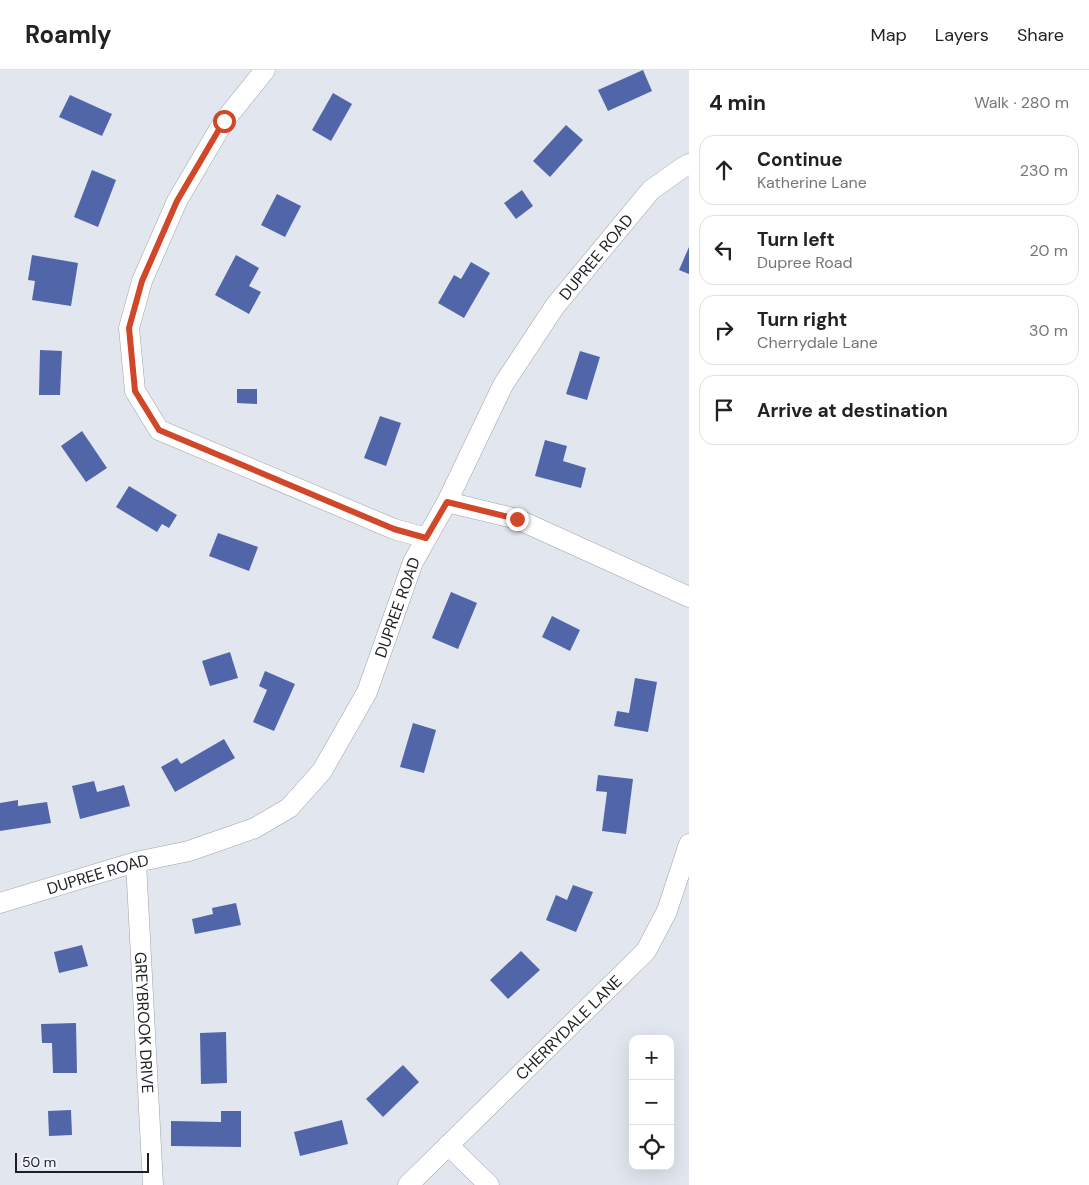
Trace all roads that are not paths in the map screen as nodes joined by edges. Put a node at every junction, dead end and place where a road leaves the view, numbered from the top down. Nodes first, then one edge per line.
1 (265, 70) edge
2 (689, 164) edge
3 (447, 502) junction
4 (426, 538) junction
5 (689, 597) edge
6 (688, 852) edge
7 (136, 862) junction
8 (0, 903) edge
9 (448, 1145) junction
10 (153, 1185) edge
11 (408, 1185) edge
12 (489, 1185) edge

1 - 4 street
2 - 3 street, DUPREE ROAD
3 - 4 street, DUPREE ROAD
3 - 5 street
4 - 7 street, DUPREE ROAD
6 - 9 street, CHERRYDALE LANE
7 - 8 street, DUPREE ROAD
7 - 10 street, GREYBROOK DRIVE
9 - 11 street, CHERRYDALE LANE
9 - 12 street

